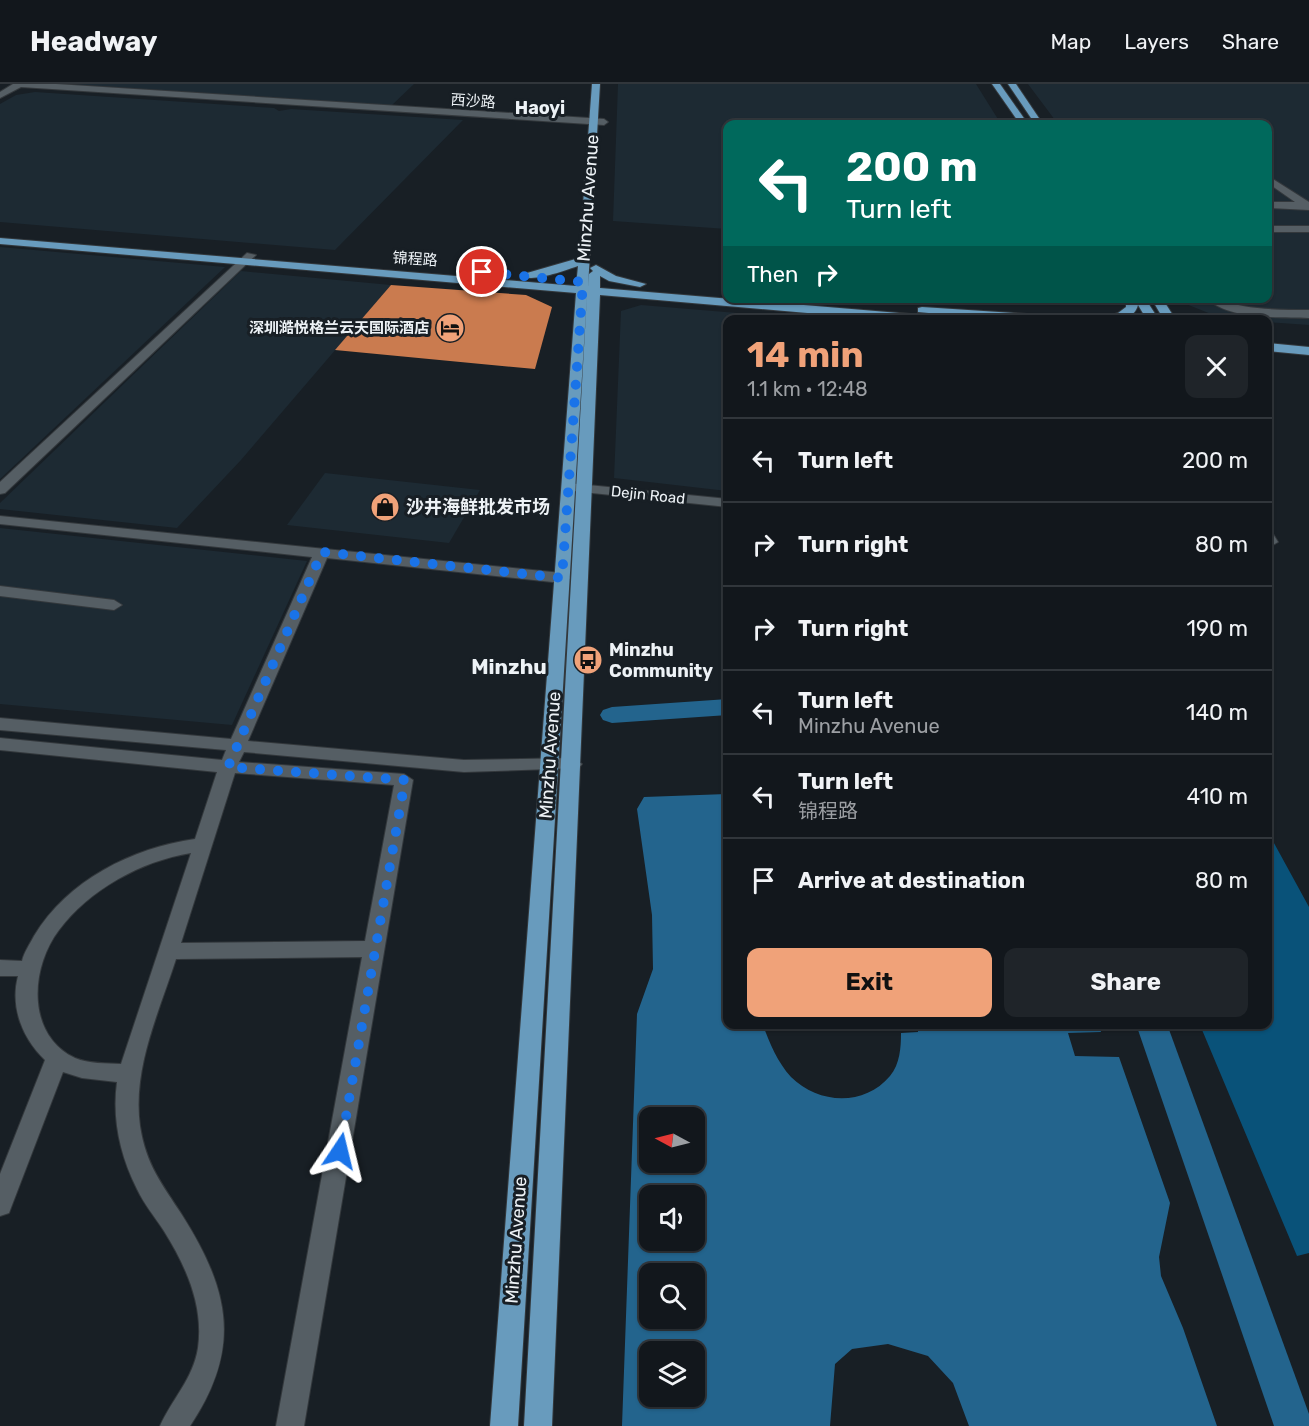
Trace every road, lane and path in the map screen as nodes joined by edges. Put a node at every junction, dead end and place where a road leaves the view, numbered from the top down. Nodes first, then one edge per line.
1 (10, 84) edge
2 (19, 84) edge
3 (596, 84) edge
4 (607, 84) edge
5 (996, 84) edge
6 (1012, 84) edge
7 (0, 90) edge
8 (0, 95) edge
9 (1021, 120) edge
10 (1036, 120) edge
11 (598, 122) junction
12 (1272, 182) edge
13 (1272, 206) edge
14 (1308, 206) edge
15 (1272, 229) edge
16 (1309, 229) edge
17 (0, 234) edge
18 (0, 241) edge
19 (247, 258) junction
20 (526, 275) junction
21 (588, 286) junction
22 (636, 289) junction
23 (723, 292) edge
24 (723, 298) edge
25 (771, 303) edge
26 (856, 303) edge
27 (1132, 303) edge
28 (1159, 303) edge
29 (1215, 303) edge
30 (1309, 314) edge
31 (887, 315) edge
32 (999, 315) edge
33 (1123, 315) edge
34 (1172, 315) edge
35 (1272, 335) edge
36 (1309, 338) edge
37 (1272, 347) edge
38 (1309, 351) edge
39 (577, 488) junction
40 (0, 490) edge
41 (723, 503) edge
42 (0, 520) edge
43 (322, 552) junction
44 (562, 578) junction
45 (0, 591) edge
46 (114, 605) dead end
47 (0, 724) edge
48 (0, 744) edge
49 (238, 745) junction
50 (549, 764) junction
51 (573, 764) junction
52 (228, 767) junction
53 (203, 844) junction
54 (376, 949) junction
55 (168, 951) junction
56 (10, 968) edge
57 (56, 1060) junction
58 (129, 1073) junction
59 (0, 1205) edge
60 (174, 1426) edge
61 (290, 1426) edge
62 (504, 1426) edge
63 (538, 1426) edge

1 - 7 street
2 - 8 street
2 - 11 street, 西沙路
3 - 11 main road, Minzhu Avenue
4 - 11 main road, Minzhu Avenue
5 - 9 main road
6 - 10 main road
11 - 21 main road, Minzhu Avenue
12 - 14 street
13 - 14 street
15 - 16 street
17 - 19 main road, 锦程路
18 - 19 main road, 锦程路
19 - 20 main road, 锦程路
19 - 21 main road, 锦程路
19 - 40 street
20 - 21 main road, 锦程路
20 - 21 main road
21 - 22 main road, 锦程路
21 - 22 main road
21 - 39 main road, Minzhu Avenue
22 - 23 main road
22 - 24 main road
25 - 31 main road
26 - 32 main road
27 - 33 main road
28 - 34 main road
29 - 30 street
35 - 36 main road
37 - 38 main road
39 - 41 street, Dejin Road
39 - 44 main road, Minzhu Avenue
39 - 51 main road, Minzhu Avenue
42 - 43 street
43 - 44 street
43 - 49 street
44 - 50 main road, Minzhu Avenue
45 - 46 street
47 - 49 street
48 - 52 street
49 - 50 street
49 - 52 street
50 - 51 street
50 - 62 main road, Minzhu Avenue
51 - 63 main road, Minzhu Avenue
52 - 53 street
52 - 54 street
53 - 55 street
53 - 56 street
54 - 55 street
54 - 61 street
55 - 58 street
56 - 57 street
57 - 58 street
57 - 59 street
58 - 60 street

